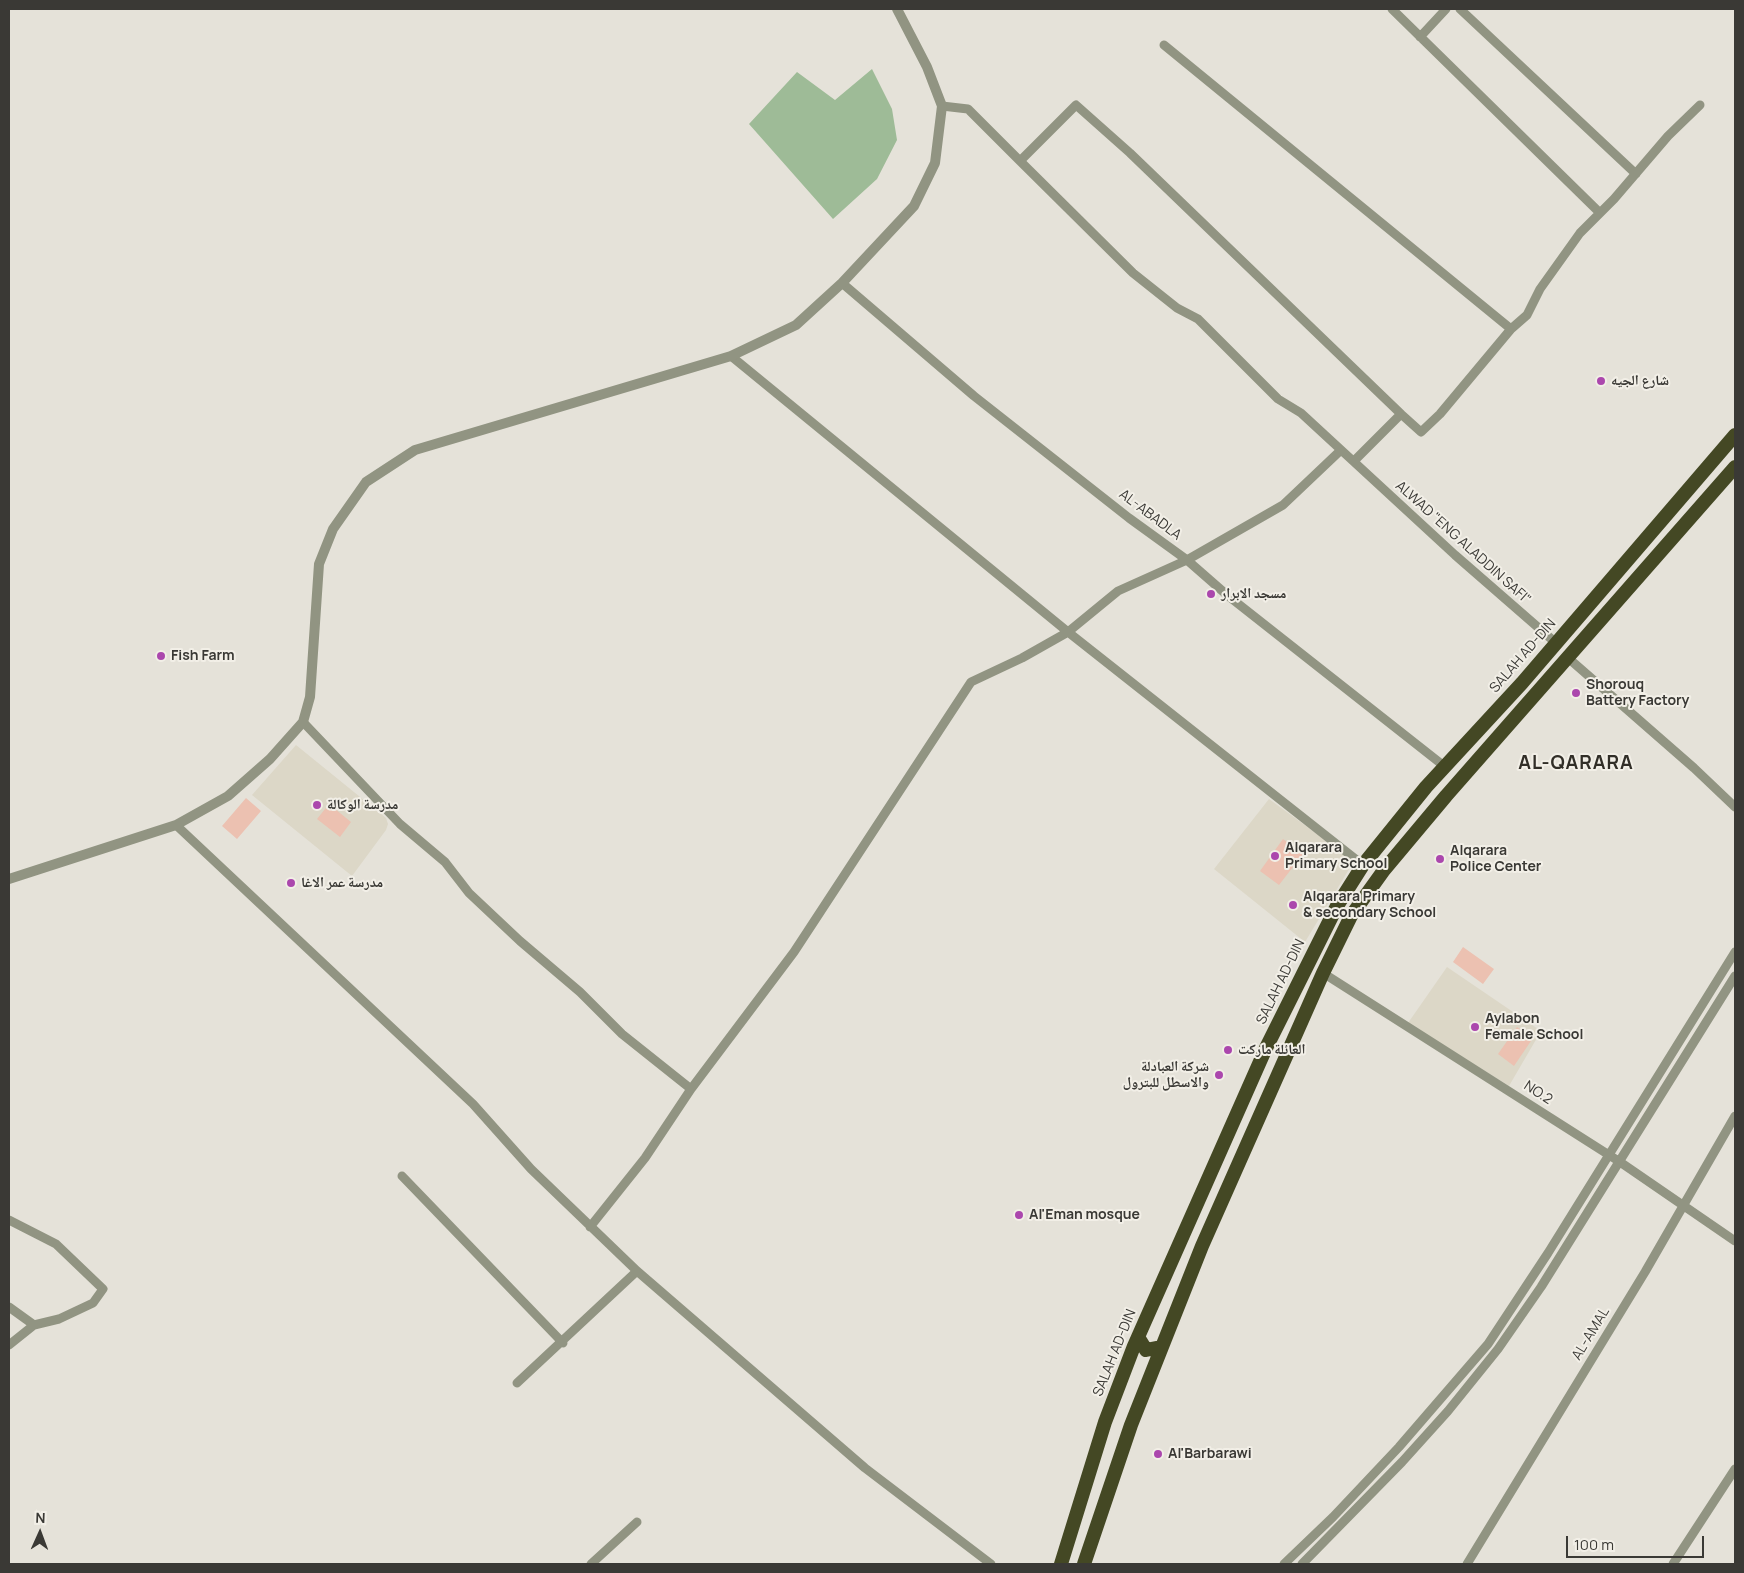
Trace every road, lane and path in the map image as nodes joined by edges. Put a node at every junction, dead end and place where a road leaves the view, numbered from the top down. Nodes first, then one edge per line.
1 (897, 9) edge
2 (1392, 9) edge
3 (1446, 9) edge
4 (1460, 9) edge
5 (1420, 37) junction
6 (1164, 44) dead end
7 (1700, 105) dead end
8 (942, 106) junction
9 (1020, 161) junction
10 (1636, 174) junction
11 (1600, 212) junction
12 (842, 283) junction
13 (1511, 329) junction
14 (731, 356) junction
15 (1401, 414) junction
16 (1735, 435) edge
17 (1341, 450) junction
18 (1354, 462) junction
19 (1735, 467) edge
20 (1187, 560) junction
21 (1068, 632) junction
22 (1556, 643) junction
23 (1567, 657) junction
24 (1499, 707) junction
25 (1512, 721) junction
26 (303, 722) junction
27 (1468, 740) junction
28 (1484, 753) junction
29 (1444, 766) junction
30 (1735, 807) edge
31 (176, 825) junction
32 (1363, 865) junction
33 (9, 879) edge
34 (1735, 952) edge
35 (1323, 973) junction
36 (1735, 976) edge
37 (691, 1089) junction
38 (1735, 1116) edge
39 (1609, 1155) junction
40 (1620, 1162) junction
41 (402, 1176) dead end
42 (1684, 1204) junction
43 (9, 1220) edge
44 (590, 1227) junction
45 (1735, 1241) edge
46 (637, 1271) junction
47 (9, 1307) edge
48 (34, 1325) junction
49 (1138, 1337) junction
50 (563, 1343) junction
51 (9, 1345) edge
52 (1161, 1347) junction
53 (517, 1383) dead end
54 (1735, 1469) edge
55 (637, 1522) dead end
56 (591, 1564) edge
57 (991, 1564) edge
58 (1061, 1564) edge
59 (1084, 1564) edge
60 (1284, 1564) edge
61 (1302, 1564) edge
62 (1466, 1564) edge
63 (1673, 1564) edge

1 - 8 street
2 - 5 street
3 - 5 street
4 - 10 street
5 - 11 street
6 - 13 street
7 - 10 street
8 - 9 street, ALWAD "ENG ALADDIN SAFI"
8 - 12 street
9 - 15 street
9 - 17 street, ALWAD "ENG ALADDIN SAFI"
10 - 11 street
11 - 13 street
12 - 14 street
12 - 20 street, AL-ABADLA
13 - 15 street
14 - 21 street
14 - 26 street
15 - 18 street
16 - 22 highway, SALAH AD-DIN
17 - 18 street, ALWAD "ENG ALADDIN SAFI"
17 - 20 street
18 - 22 street, ALWAD "ENG ALADDIN SAFI"
19 - 23 highway
20 - 21 street
20 - 29 street, AL-ABADLA
21 - 32 street
21 - 37 street
22 - 24 highway, SALAH AD-DIN
23 - 25 highway
23 - 30 street
24 - 25 highway
24 - 27 highway, SALAH AD-DIN
25 - 28 highway
26 - 31 street
26 - 37 street
27 - 28 highway
27 - 29 highway, SALAH AD-DIN
28 - 35 highway
29 - 32 highway, SALAH AD-DIN
31 - 33 street
31 - 44 street
32 - 49 highway, SALAH AD-DIN
34 - 39 street
35 - 39 street, NO.2
35 - 52 highway
36 - 40 street
37 - 44 street
38 - 42 street, AL-AMAL
39 - 40 street, NO.2
39 - 60 street
40 - 42 street, NO.2
40 - 61 street
41 - 50 street
42 - 45 street, NO.2
42 - 62 street, AL-AMAL
43 - 48 street
44 - 46 street
46 - 50 street
46 - 57 street
47 - 48 street
48 - 51 street
49 - 52 highway
49 - 58 highway, SALAH AD-DIN
50 - 53 street
52 - 59 highway
54 - 63 street
55 - 56 street

